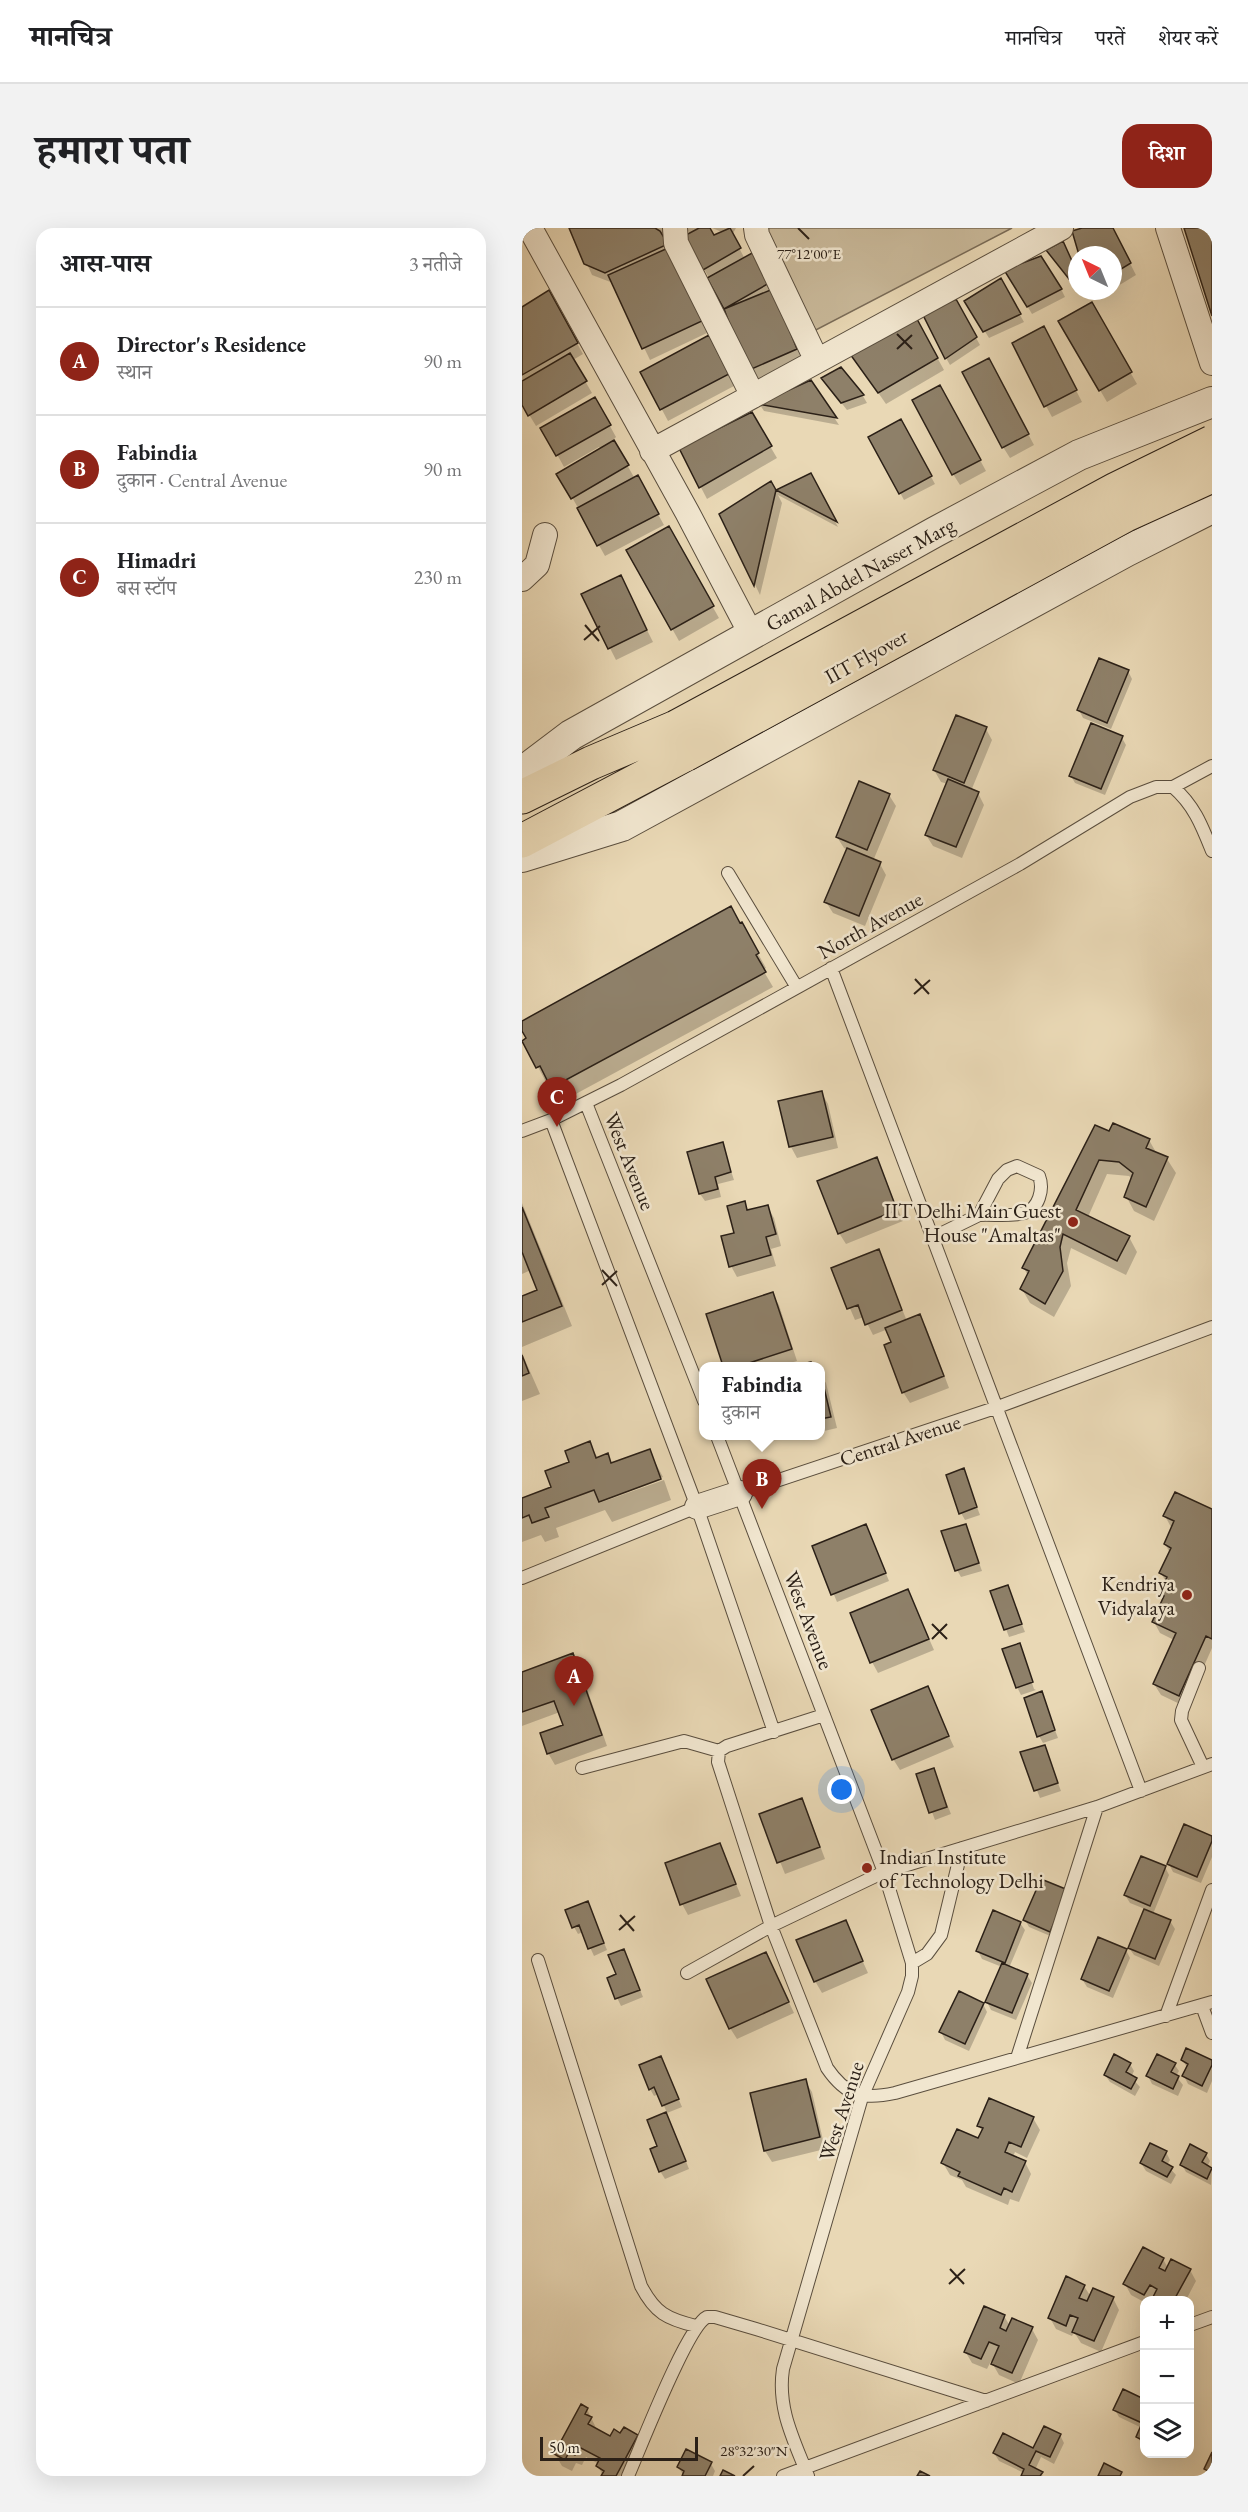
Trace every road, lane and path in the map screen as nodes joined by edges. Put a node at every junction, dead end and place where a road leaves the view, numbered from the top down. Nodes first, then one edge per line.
1 (528, 228) edge
2 (675, 228) edge
3 (756, 228) edge
4 (1061, 228) edge
5 (1168, 228) edge
6 (522, 232) edge
7 (817, 361) junction
8 (1212, 363) edge
9 (753, 396) junction
10 (1212, 402) edge
11 (1212, 442) edge
12 (652, 451) junction
13 (1079, 455) junction
14 (1212, 476) edge
15 (1212, 508) edge
16 (545, 535) dead end
17 (1127, 551) junction
18 (522, 579) edge
19 (751, 634) junction
20 (680, 741) junction
21 (1212, 766) edge
22 (522, 772) edge
23 (1173, 787) junction
24 (522, 797) edge
25 (522, 841) edge
26 (1212, 851) edge
27 (522, 857) edge
28 (729, 873) dead end
29 (831, 968) junction
30 (796, 986) junction
31 (586, 1103) junction
32 (551, 1120) junction
33 (522, 1131) edge
34 (979, 1215) junction
35 (932, 1238) junction
36 (1212, 1328) edge
37 (699, 1388) edge
38 (995, 1408) junction
39 (719, 1440) edge
40 (740, 1493) junction
41 (697, 1507) junction
42 (522, 1578) edge
43 (1199, 1668) dead end
44 (824, 1715) junction
45 (774, 1731) junction
46 (719, 1751) junction
47 (1207, 1766) edge
48 (582, 1768) dead end
49 (1140, 1791) junction
50 (1097, 1807) junction
51 (962, 1848) junction
52 (884, 1872) junction
53 (1212, 1890) edge
54 (771, 1926) junction
55 (538, 1960) dead end
56 (912, 1963) junction
57 (687, 1973) dead end
58 (1207, 2004) edge
59 (1166, 2016) junction
60 (1212, 2033) edge
61 (1017, 2058) junction
62 (862, 2097) junction
63 (1212, 2317) edge
64 (1194, 2324) edge
65 (696, 2326) junction
66 (792, 2340) junction
67 (1140, 2343) edge
68 (986, 2401) junction
69 (806, 2471) edge
70 (628, 2476) edge
71 (783, 2476) edge

1 - 6 street
1 - 12 street
2 - 9 street
3 - 7 street
4 - 7 street
5 - 8 street
7 - 9 street
9 - 12 street
10 - 13 street, Gamal Abdel Nasser Marg
11 - 20 main road, IIT Flyover, bridge
12 - 19 street
13 - 17 street
13 - 19 street, Gamal Abdel Nasser Marg
14 - 20 main road, IIT Flyover, bridge
15 - 17 street
16 - 18 street
17 - 27 street
19 - 22 street, Gamal Abdel Nasser Marg
20 - 24 main road, IIT Flyover
20 - 25 main road, IIT Flyover
21 - 23 lane, North Avenue
23 - 26 lane
23 - 29 lane, North Avenue
28 - 30 lane
29 - 30 lane, North Avenue
29 - 35 lane
30 - 31 lane, North Avenue
31 - 32 lane, North Avenue
31 - 37 lane, West Avenue
32 - 33 lane, North Avenue
32 - 41 lane
34 - 34 lane
34 - 35 lane
35 - 38 lane
36 - 38 lane, Central Avenue
38 - 40 lane, Central Avenue
38 - 49 lane
39 - 40 lane, West Avenue
40 - 41 street, Central Avenue
40 - 44 lane, West Avenue
41 - 42 lane, Central Avenue
41 - 45 lane
43 - 47 lane
44 - 45 lane
44 - 52 lane, West Avenue
45 - 46 lane
46 - 48 lane
46 - 54 lane
47 - 49 lane
49 - 50 lane
50 - 51 lane
50 - 61 lane
51 - 52 lane
51 - 56 lane
52 - 54 lane
52 - 56 lane, West Avenue
53 - 59 lane
54 - 57 lane
54 - 62 lane
55 - 65 lane
56 - 62 lane, West Avenue
58 - 59 lane
58 - 60 lane
59 - 61 lane
61 - 62 lane
62 - 66 lane, West Avenue
63 - 64 lane
65 - 66 lane
65 - 70 lane
66 - 68 lane
66 - 69 lane, West Avenue
67 - 68 lane
68 - 69 lane
69 - 71 lane

